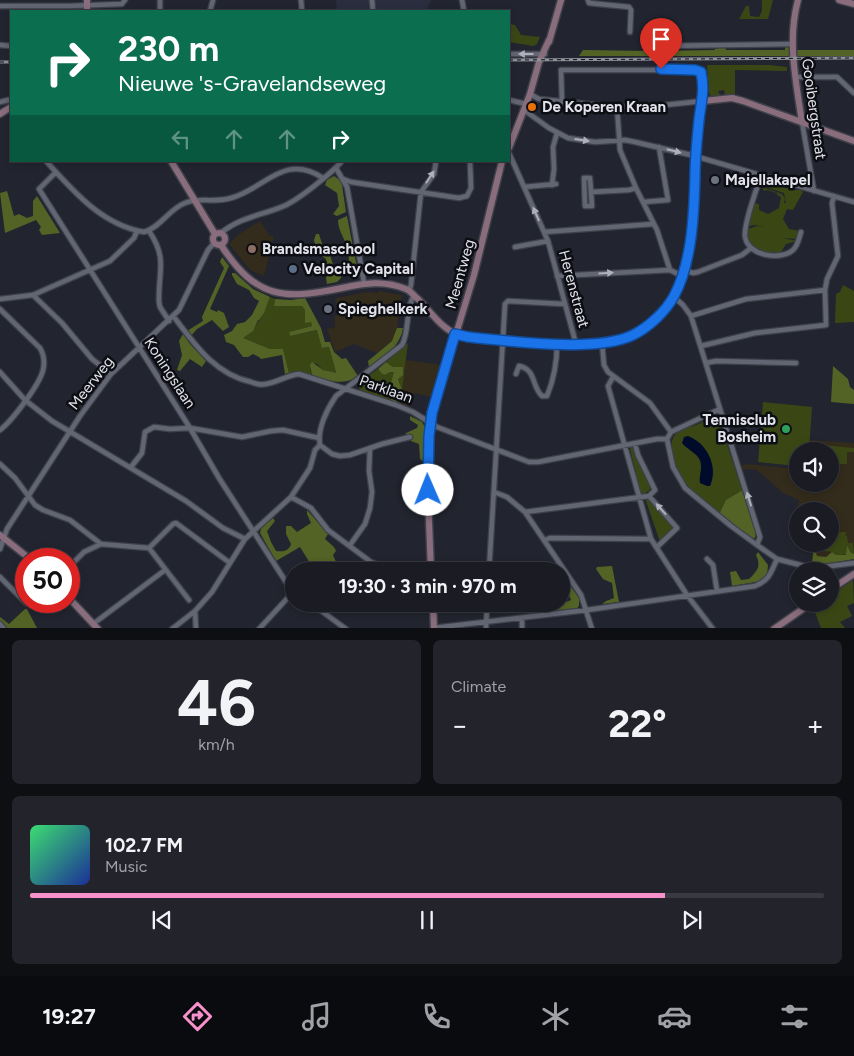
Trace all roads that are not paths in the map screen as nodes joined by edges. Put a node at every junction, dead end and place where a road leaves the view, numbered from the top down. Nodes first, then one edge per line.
1 (60, 0) edge
2 (125, 0) edge
3 (561, 0) edge
4 (798, 0) edge
5 (839, 0) edge
6 (588, 1) edge
7 (852, 2) edge
8 (606, 3) edge
9 (87, 5) edge
10 (0, 6) edge
11 (62, 6) junction
12 (630, 32) dead end
13 (793, 44) junction
14 (657, 46) dead end
15 (510, 54) edge
16 (544, 54) junction
17 (795, 77) junction
18 (530, 94) junction
19 (854, 94) edge
20 (8, 100) dead end
21 (510, 100) edge
22 (703, 101) junction
23 (0, 102) edge
24 (562, 102) junction
25 (525, 107) junction
26 (617, 107) junction
27 (802, 122) junction
28 (557, 132) junction
29 (619, 140) junction
30 (854, 141) edge
31 (510, 145) edge
32 (660, 147) junction
33 (510, 155) edge
34 (696, 157) junction
35 (47, 162) edge
36 (172, 162) edge
37 (341, 162) edge
38 (436, 162) edge
39 (470, 162) edge
40 (502, 162) edge
41 (336, 168) junction
42 (56, 172) junction
43 (760, 176) junction
44 (323, 178) junction
45 (343, 179) junction
46 (524, 187) junction
47 (636, 188) junction
48 (814, 191) junction
49 (421, 192) junction
50 (591, 192) junction
51 (834, 196) junction
52 (195, 201) junction
53 (643, 202) junction
54 (854, 202) edge
55 (653, 224) junction
56 (149, 230) junction
57 (137, 231) junction
58 (544, 232) junction
59 (801, 232) dead end
60 (218, 233) junction
61 (548, 241) junction
62 (218, 244) junction
63 (515, 247) dead end
64 (751, 248) junction
65 (90, 270) junction
66 (670, 270) junction
67 (683, 273) junction
68 (558, 276) junction
69 (364, 283) junction
70 (825, 290) junction
71 (0, 292) edge
72 (412, 293) junction
73 (34, 295) junction
74 (674, 297) junction
75 (1, 299) edge
76 (564, 304) junction
77 (0, 309) edge
78 (691, 316) junction
79 (174, 317) junction
80 (169, 321) junction
81 (455, 334) junction
82 (503, 340) junction
83 (602, 343) junction
84 (558, 344) junction
85 (576, 344) junction
86 (701, 346) junction
87 (138, 347) junction
88 (796, 362) dead end
89 (706, 363) junction
90 (0, 372) edge
91 (111, 374) junction
92 (516, 374) dead end
93 (613, 377) junction
94 (346, 388) junction
95 (25, 400) junction
96 (720, 409) junction
97 (430, 423) junction
98 (190, 428) junction
99 (0, 430) edge
100 (71, 431) junction
101 (671, 432) junction
102 (410, 437) dead end
103 (319, 438) junction
104 (667, 439) junction
105 (320, 444) junction
106 (635, 444) junction
107 (625, 446) junction
108 (370, 448) junction
109 (496, 448) junction
110 (0, 464) edge
111 (131, 467) junction
112 (494, 492) junction
113 (649, 496) junction
114 (29, 497) junction
115 (291, 497) junction
116 (640, 498) junction
117 (525, 512) junction
118 (253, 530) junction
119 (2, 537) edge
120 (244, 539) junction
121 (651, 539) junction
122 (545, 540) junction
123 (101, 544) junction
124 (350, 544) junction
125 (757, 545) junction
126 (657, 547) junction
127 (16, 548) edge
128 (149, 548) junction
129 (0, 549) edge
130 (80, 556) edge
131 (708, 559) dead end
132 (777, 559) junction
133 (371, 562) edge
134 (431, 562) edge
135 (490, 562) edge
136 (854, 562) edge
137 (230, 563) junction
138 (165, 570) junction
139 (854, 574) edge
140 (0, 577) edge
141 (285, 580) edge
142 (839, 584) edge
143 (718, 591) junction
144 (15, 592) edge
145 (687, 595) junction
146 (189, 600) dead end
147 (285, 600) edge
148 (80, 610) edge
149 (194, 610) junction
150 (587, 610) junction
151 (323, 612) edge
152 (433, 612) edge
153 (487, 612) edge
154 (798, 612) edge
155 (522, 619) junction
156 (486, 622) junction
157 (0, 624) edge
158 (95, 626) edge
159 (4, 628) edge
160 (172, 628) edge
161 (196, 628) edge
162 (259, 628) edge
163 (346, 628) edge
164 (433, 628) edge
165 (486, 628) edge
166 (522, 628) edge
167 (592, 628) edge
168 (713, 628) edge
169 (774, 628) edge

1 - 11 street
2 - 9 street
3 - 16 street
4 - 13 street, Gooibergstraat
5 - 7 street
6 - 8 street
8 - 12 street
9 - 11 street
10 - 11 street
13 - 14 street
13 - 17 street, Gooibergstraat
16 -> 15 street
16 - 18 street
17 - 19 street
17 - 27 street, Gooibergstraat
18 - 24 street
18 - 25 street
20 - 23 street
21 - 25 street
22 - 24 street
22 - 26 street
22 - 27 street
22 - 34 street
24 - 26 street
25 - 28 street
25 - 31 street
26 - 29 street
27 - 30 street
27 - 48 street, Gooibergstraat
28 -> 29 street
28 - 46 street
29 - 32 street
29 - 47 street
32 -> 34 street
32 - 53 street
33 - 46 street, Herenstraat
34 - 43 street
34 - 67 street
35 - 42 street
36 - 52 street
37 - 41 street
49 -> 38 street
39 - 49 street
40 - 81 street, Meentweg
41 - 44 street
41 - 45 street
42 - 57 street
42 - 65 street, Koningslaan
43 - 48 street
43 - 64 street
44 - 52 street
44 - 60 street
45 - 49 street
45 - 69 street
58 -> 46 street, Herenstraat
47 - 50 street
47 - 53 street
48 - 51 street
49 - 72 street
50 - 50 street
51 - 54 street
51 - 70 street
52 - 56 street
52 - 60 street
53 - 55 street
55 - 58 street
55 - 66 street
56 - 57 street
56 - 80 street
57 - 65 street
58 - 61 street, Herenstraat
59 - 64 street
60 - 62 street
60 - 62 street
61 - 63 street, Herenstraat
61 - 68 street, Herenstraat
62 - 69 street
62 - 79 street, Meerweg
64 - 67 street
65 - 73 street
65 - 87 street, Koningslaan
66 - 67 street
68 -> 66 street
67 - 74 street
68 - 76 street, Herenstraat
69 - 72 street
70 - 78 street
70 - 86 street
71 - 75 street
72 - 81 street
72 - 94 street
73 - 75 street
73 - 91 street
74 - 78 street
74 - 83 street
76 - 82 street
76 - 85 street, Herenstraat
77 - 95 street
78 - 86 street
79 - 80 street, Meerweg
79 - 94 street, Parklaan
80 - 87 street, Meerweg
81 - 82 street
81 - 97 street, Meentweg
82 - 84 street
82 - 109 street
83 - 85 street
83 - 93 street
84 - 85 street
84 - 92 street
86 - 89 street
87 - 91 street, Meerweg
87 - 98 street, Koningslaan
88 - 89 street
89 - 96 street
90 - 95 street
91 - 100 street, Meerweg
93 - 101 street
93 - 107 street
94 - 97 street, Parklaan
94 - 103 street
95 - 99 street
95 - 100 street
96 - 101 street
125 -> 96 street
97 - 109 street, Parklaan
97 - 134 street, Meentweg
98 - 103 street
98 - 111 street
98 - 118 street, Koningslaan
100 - 111 street
100 - 114 street, Meerweg
101 - 104 street
102 - 108 street
103 - 105 street
104 - 106 street, Parklaan
104 - 125 street
105 - 108 street
105 - 115 street
106 - 107 street, Parklaan
106 - 113 street
107 - 109 street, Parklaan
107 - 116 street
108 - 124 street
109 - 112 street
110 - 114 street
111 - 120 street
112 - 117 street
112 - 135 street
113 - 116 street
126 -> 113 street
114 - 119 street, Meerweg
114 - 123 street
115 - 118 street
115 - 124 street
116 - 117 street
116 - 121 street
117 - 122 street
118 - 120 street
118 - 141 street, Koningslaan
119 - 127 street
119 - 129 street, Meerweg
120 - 137 street
121 - 122 street
121 - 126 street
122 - 150 street
123 - 128 street
123 - 130 street
124 - 133 street
125 - 132 street
126 - 145 street
128 - 137 street
128 - 138 street
131 - 143 street
132 - 136 street
132 - 143 street
137 - 149 street
138 - 146 street
138 - 158 street
139 - 142 street
140 - 144 street
143 - 145 street
145 - 150 street
145 - 168 street
147 - 162 street
148 - 158 street
149 - 160 street
149 - 161 street
150 - 155 street
150 - 167 street
151 - 163 street
152 - 164 street
153 - 156 street
154 - 169 street
155 - 156 street
155 - 166 street
156 - 164 street
156 - 165 street
157 - 159 street

